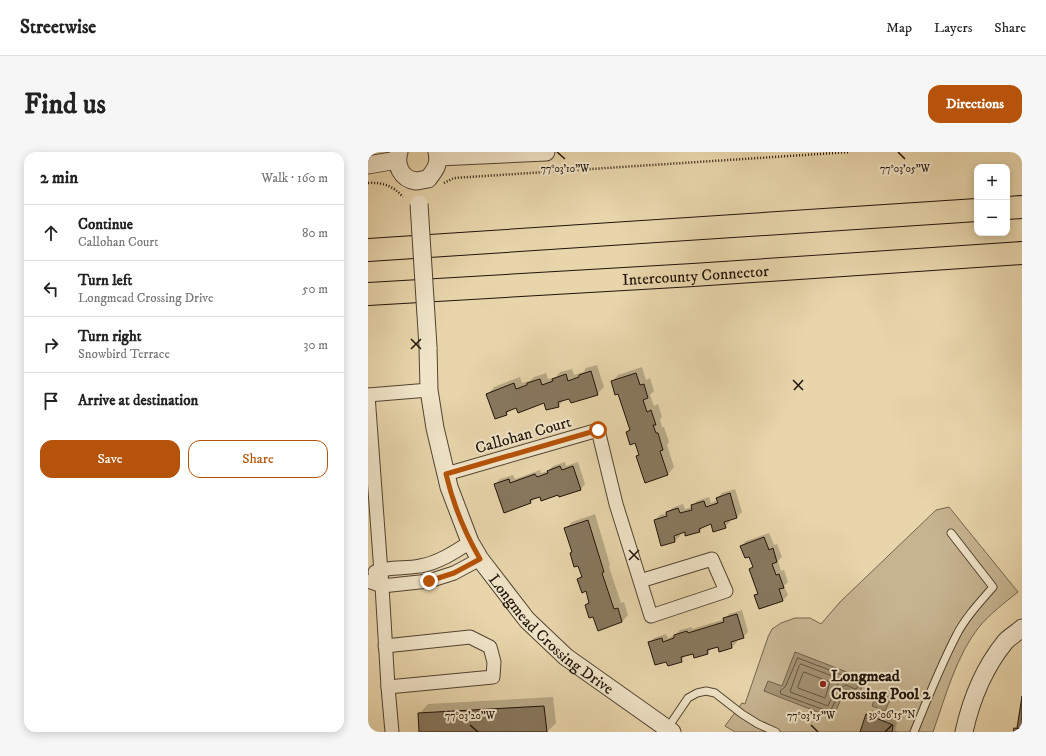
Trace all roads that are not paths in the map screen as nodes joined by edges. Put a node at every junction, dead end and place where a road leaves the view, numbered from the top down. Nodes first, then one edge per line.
1 (546, 152) edge
2 (438, 155) edge
3 (398, 156) edge
4 (368, 165) edge
5 (416, 181) junction
6 (1022, 207) edge
7 (1010, 208) edge
8 (974, 210) edge
9 (368, 250) edge
10 (1022, 253) edge
11 (368, 294) edge
12 (430, 390) junction
13 (368, 395) edge
14 (446, 474) junction
15 (951, 534) dead end
16 (470, 542) junction
17 (480, 559) junction
18 (381, 570) junction
19 (368, 575) edge
20 (368, 581) edge
21 (640, 581) junction
22 (382, 586) junction
23 (1022, 628) edge
24 (386, 646) junction
25 (388, 686) junction
26 (668, 731) edge
27 (392, 732) edge
28 (776, 732) edge
29 (914, 732) edge
30 (964, 732) edge

1 - 2 street
2 - 5 street
3 - 4 street
3 - 5 street
5 - 12 street, Longmead Crossing Drive, bridge
6 - 7 highway
8 - 9 highway
10 - 11 highway, Intercounty Connector
12 - 13 street
12 - 14 street, Longmead Crossing Drive
13 - 18 street
14 - 16 street, Longmead Crossing Drive
14 - 21 street, Callohan Court
15 - 29 lane
16 - 17 street, Longmead Crossing Drive
16 - 18 street
17 - 22 street
17 - 26 street, Longmead Crossing Drive
18 - 19 street
18 - 22 street
20 - 22 street
21 - 21 street, Callohan Court
22 - 24 street
23 - 30 street
24 - 25 street
24 - 25 street
25 - 27 street
26 - 28 lane

